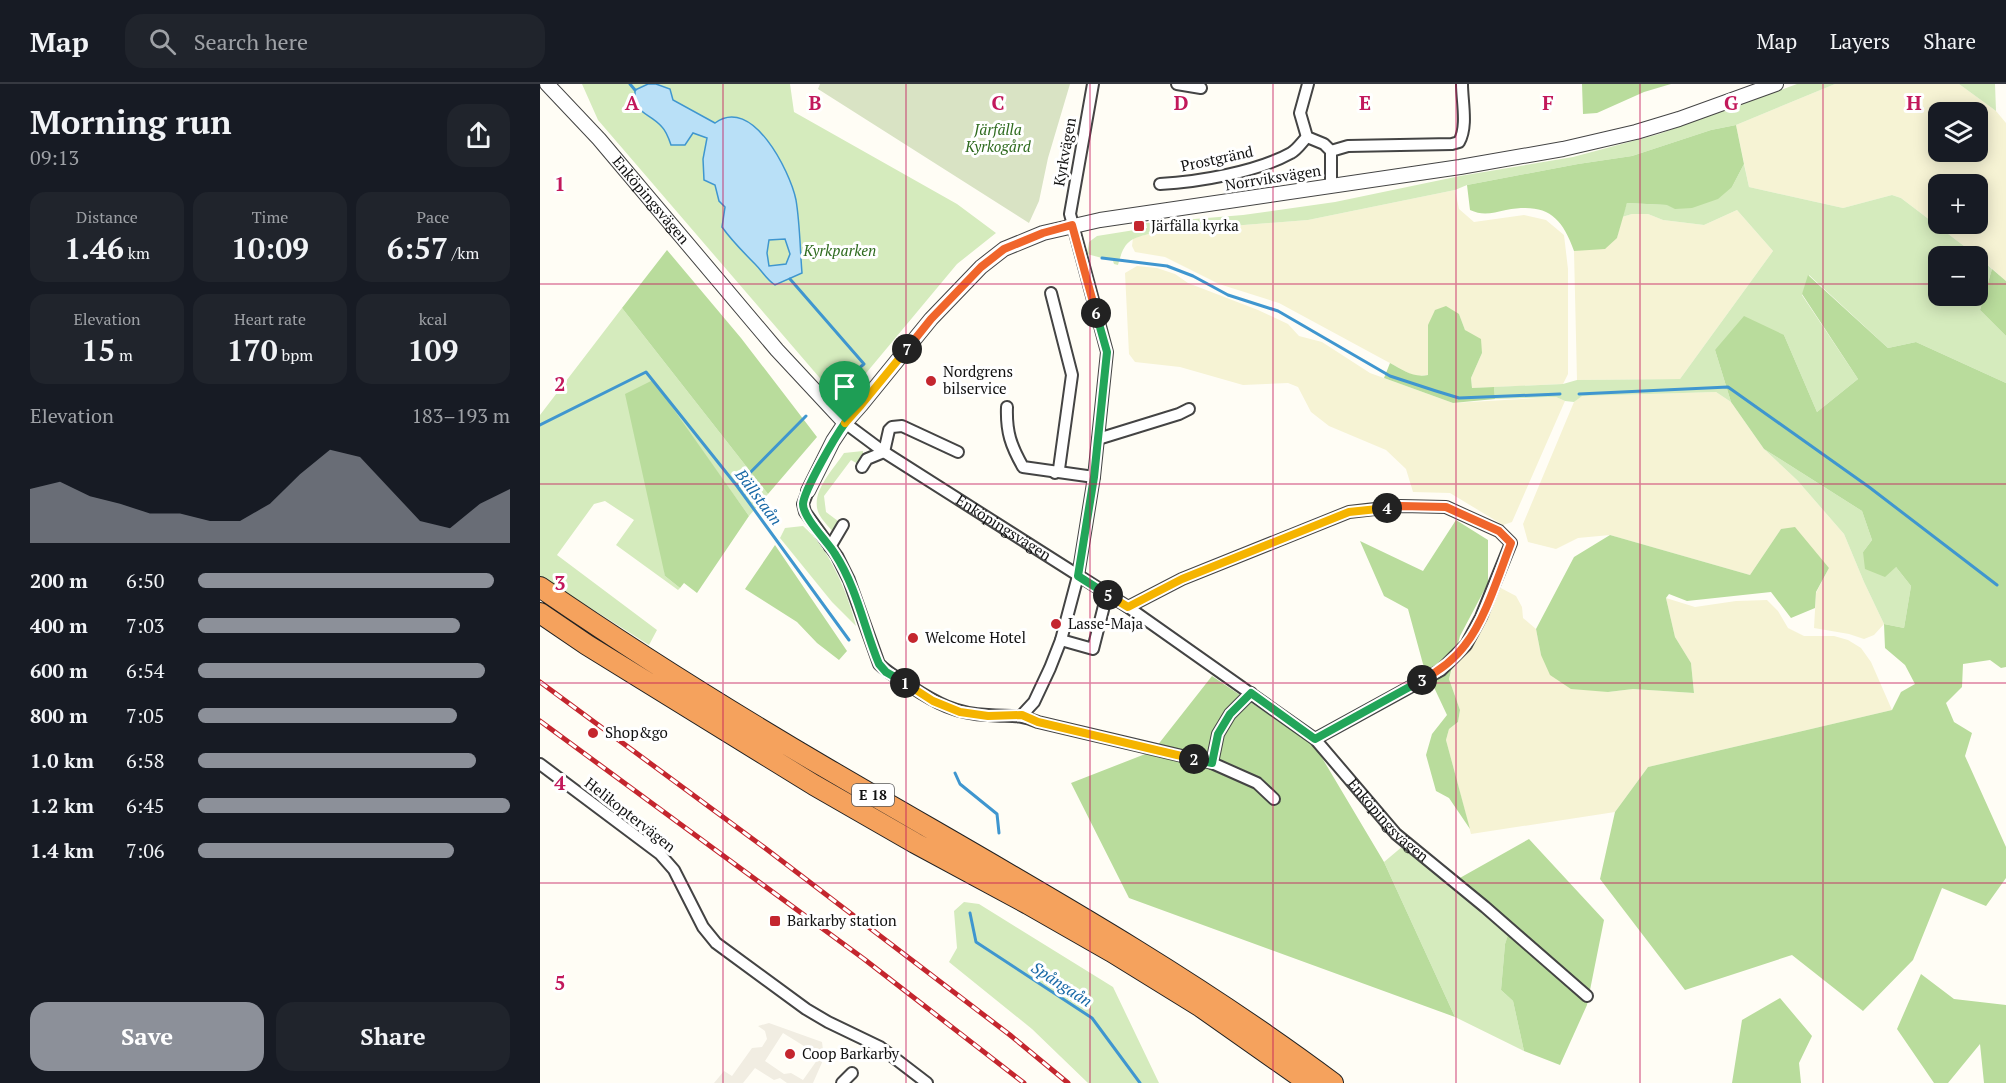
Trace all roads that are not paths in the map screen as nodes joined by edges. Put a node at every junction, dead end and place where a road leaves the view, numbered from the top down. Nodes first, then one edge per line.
1 (547, 84) edge
2 (1092, 84) edge
3 (1177, 84) edge
4 (1308, 84) edge
5 (1462, 84) edge
6 (1776, 84) edge
7 (1201, 88) dead end
8 (1308, 137) junction
9 (1330, 151) junction
10 (1160, 184) dead end
11 (1331, 186) junction
12 (1072, 225) junction
13 (1051, 293) dead end
14 (1007, 407) dead end
15 (1189, 408) dead end
16 (845, 423) junction
17 (1098, 439) junction
18 (884, 452) junction
19 (958, 453) dead end
20 (862, 467) dead end
21 (1055, 473) junction
22 (1094, 477) junction
23 (808, 491) joint
24 (843, 525) dead end
25 (830, 547) junction
26 (1078, 576) junction
27 (540, 587) edge
28 (1107, 594) junction
29 (1128, 607) junction
30 (540, 613) edge
31 (1061, 640) junction
32 (1251, 693) junction
33 (1022, 715) junction
34 (1315, 739) junction
35 (1212, 763) junction
36 (540, 765) edge
37 (1274, 799) dead end
38 (1587, 996) dead end
39 (852, 1073) dead end
40 (842, 1083) edge
41 (927, 1083) edge
42 (1309, 1083) edge
43 (1333, 1083) edge

1 - 16 street, Enköpingsvägen
2 - 12 street, Kyrkvägen
3 - 7 street
4 - 8 street
5 - 9 street
6 - 11 street, Norrviksvägen
8 - 9 street
8 - 10 street, Prostgränd
9 - 11 street
11 - 12 street, Norrviksvägen
12 - 16 street, Norrviksvägen
12 - 17 street, Kyrkvägen
13 - 21 street
14 - 21 street
15 - 17 street
16 - 18 street, Enköpingsvägen
16 - 23 street, Norrviksvägen
17 - 22 street, Kyrkvägen
18 - 19 street
18 - 20 street
18 - 26 street, Enköpingsvägen
21 - 22 street
22 - 26 street, Kyrkvägen
23 - 25 street
24 - 25 street
25 - 33 street
26 - 28 street, Enköpingsvägen
26 - 31 street, Kyrkvägen
27 - 43 highway, E 18
28 - 29 street, Enköpingsvägen
28 - 31 street
29 - 32 street, Enköpingsvägen
29 - 34 street
30 - 42 highway, E 18
31 - 33 street, Kyrkvägen
32 - 34 street, Enköpingsvägen
32 - 35 street
33 - 35 street
34 - 38 street, Enköpingsvägen
35 - 37 street
36 - 41 street, Helikoptervägen
39 - 40 street

